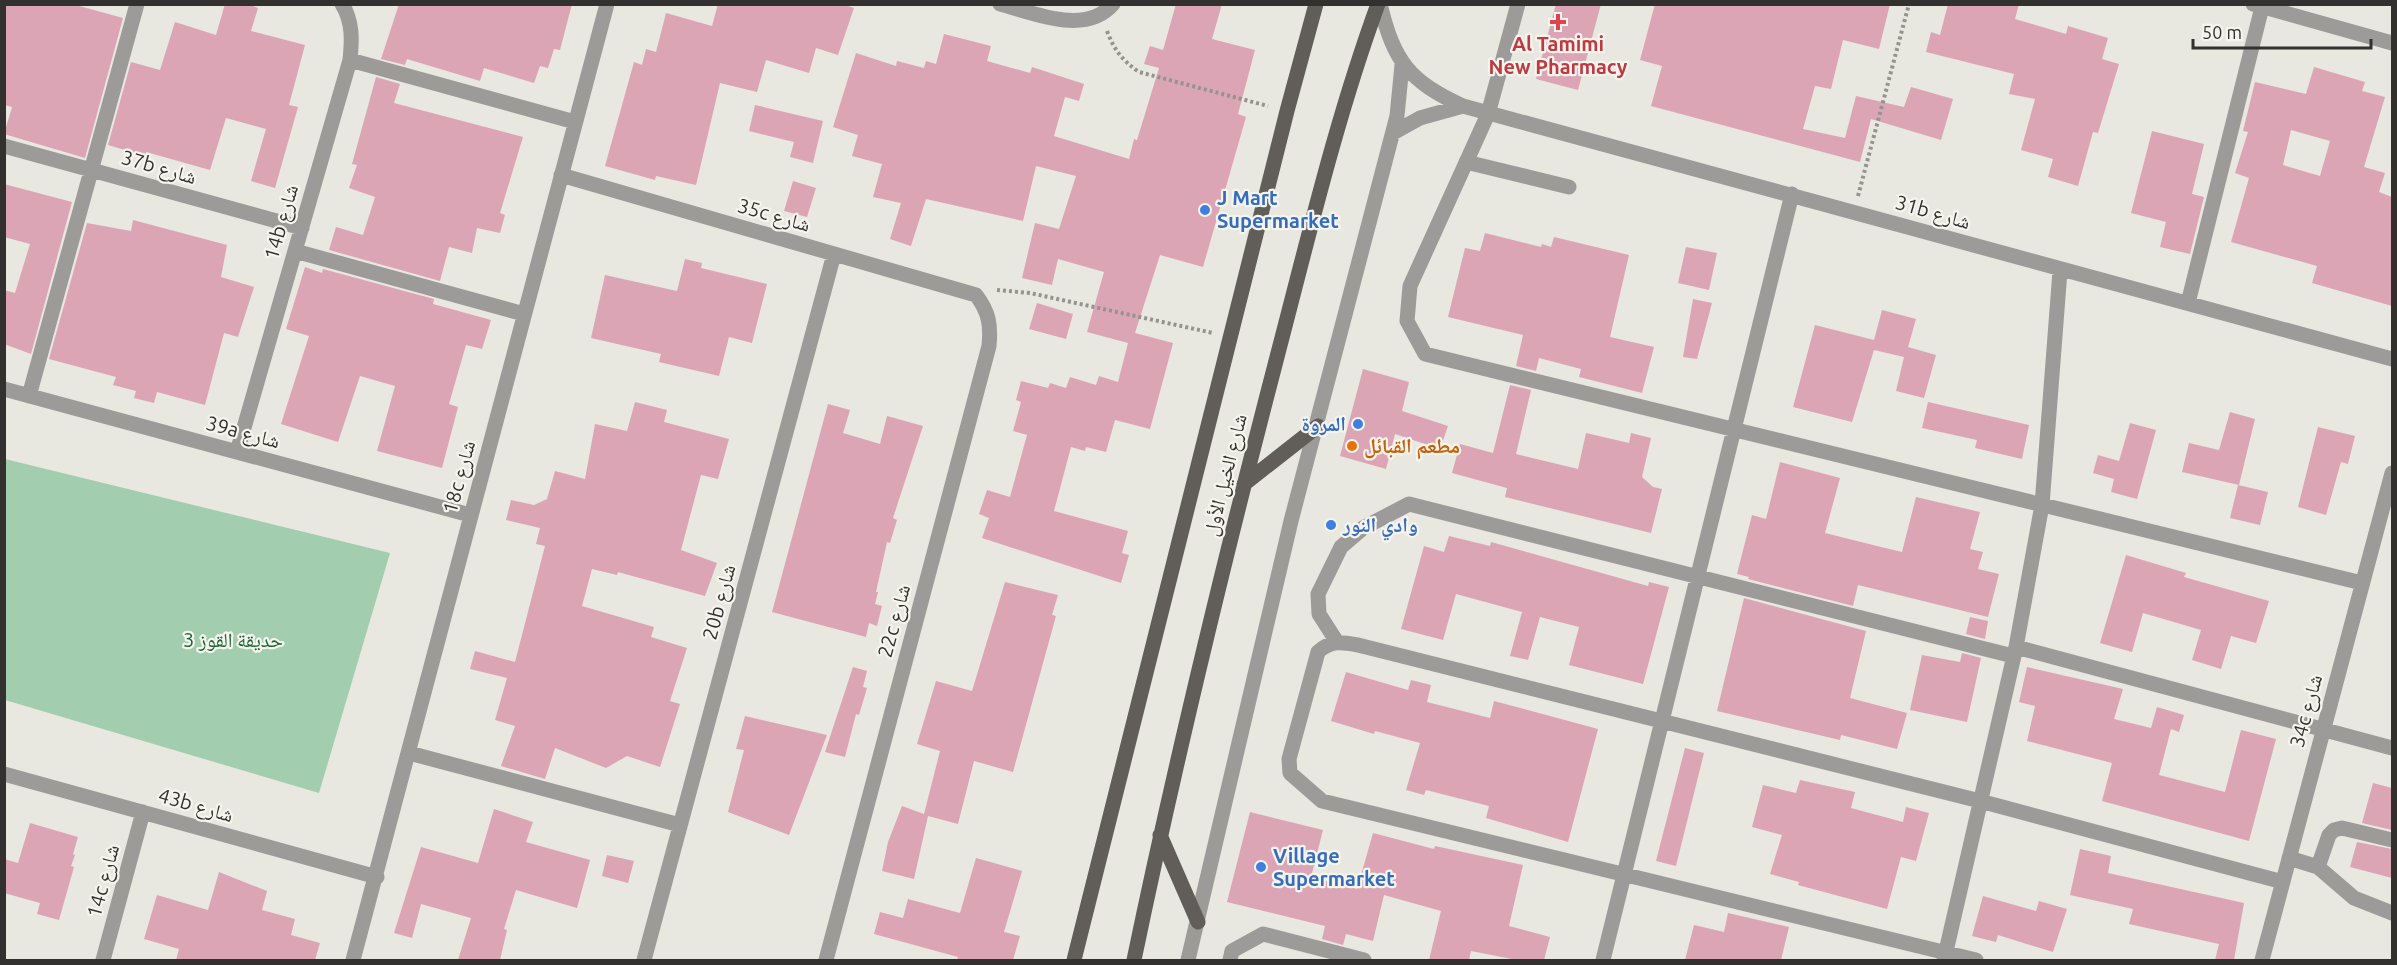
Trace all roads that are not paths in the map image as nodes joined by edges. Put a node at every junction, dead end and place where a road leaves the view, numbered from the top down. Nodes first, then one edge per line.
1 (137, 4) edge
2 (342, 4) edge
3 (607, 4) edge
4 (1000, 4) edge
5 (1316, 4) edge
6 (1379, 4) edge
7 (1518, 4) edge
8 (2257, 6) edge
9 (1110, 8) edge
10 (2392, 43) edge
11 (350, 60) junction
12 (1402, 65) junction
13 (1462, 106) junction
14 (1488, 114) junction
15 (575, 122) junction
16 (1393, 133) junction
17 (4, 146) edge
18 (1466, 162) junction
19 (92, 170) junction
20 (561, 175) junction
21 (1569, 187) dead end
22 (1792, 194) junction
23 (302, 228) junction
24 (295, 251) junction
25 (834, 254) junction
26 (2060, 271) junction
27 (976, 295) joint
28 (2188, 303) junction
29 (524, 314) junction
30 (2392, 359) edge
31 (4, 389) edge
32 (29, 396) junction
33 (1318, 426) junction
34 (1734, 429) junction
35 (237, 452) junction
36 (2392, 473) edge
37 (1244, 484) junction
38 (2042, 505) junction
39 (470, 515) junction
40 (1697, 577) junction
41 (2362, 583) junction
42 (1337, 642) junction
43 (2015, 652) junction
44 (1662, 723) junction
45 (2323, 730) junction
46 (2392, 748) edge
47 (409, 753) junction
48 (4, 774) edge
49 (1980, 801) junction
50 (143, 812) junction
51 (680, 825) junction
52 (1160, 835) junction
53 (2392, 840) edge
54 (2289, 858) junction
55 (2318, 867) junction
56 (1624, 875) junction
57 (377, 877) junction
58 (2283, 882) junction
59 (2392, 913) edge
60 (1198, 922) junction
61 (1945, 957) edge
62 (103, 960) edge
63 (353, 960) edge
64 (644, 960) edge
65 (826, 960) edge
66 (1074, 960) edge
67 (1134, 960) edge
68 (1188, 960) edge
69 (1230, 960) edge
70 (1364, 960) edge
71 (1603, 960) edge
72 (1976, 960) edge
73 (2262, 960) edge

1 - 19 street
2 - 11 street, 14b شارع
3 - 15 street, 18c شارع
4 - 9 street
5 - 66 main road, شارع الخيل الأول
6 - 12 street, 31b شارع
6 - 37 main road, شارع الخيل الأول
7 - 14 street
8 - 10 street
8 - 28 street
11 - 15 street
11 - 23 street, 14b شارع
12 - 13 street, 31b شارع
12 - 16 street
13 - 14 street, 31b شارع
13 - 16 street
14 - 18 street
14 - 22 street, 31b شارع
15 - 20 street, 18c شارع
16 - 33 street
17 - 19 street, 37b شارع
18 - 21 street
18 - 34 street
19 - 23 street, 37b شارع
19 - 32 street
20 - 25 street, 35c شارع
20 - 29 street, 18c شارع
22 - 26 street, 31b شارع
22 - 34 street
23 - 24 street, 14b شارع
24 - 29 street
24 - 35 street, 14b شارع
25 - 27 street, 35c شارع
25 - 51 street, 20b شارع
26 - 28 street, 31b شارع
26 - 38 street
27 - 65 street, 22c شارع
28 - 30 street, 31b شارع
29 - 39 street, 18c شارع
31 - 32 street, 39a شارع
32 - 35 street, 39a شارع
33 - 37 main road
33 - 60 street
34 - 38 street
34 - 40 street
35 - 39 street, 39a شارع
36 - 41 street, 34c شارع
37 - 52 main road, شارع الخيل الأول
38 - 41 street
38 - 43 street
39 - 47 street, 18c شارع
40 - 42 street
40 - 43 street
40 - 44 street
41 - 45 street, 34c شارع
42 - 44 street
42 - 56 street
43 - 45 street
43 - 49 street
44 - 49 street
44 - 56 street
45 - 46 street
45 - 54 street, 34c شارع
47 - 51 street
47 - 57 street, 18c شارع
48 - 50 street, 43b شارع
49 - 58 street
49 - 61 street
50 - 57 street, 43b شارع
50 - 62 street, 14c شارع
51 - 64 street, 20b شارع
52 - 60 main road
52 - 67 main road, شارع الخيل الأول
53 - 55 street
54 - 55 street
54 - 58 street, 34c شارع
55 - 59 street
56 - 61 street
56 - 71 street
57 - 63 street, 18c شارع
58 - 73 street, 34c شارع
60 - 68 street
61 - 72 street
69 - 70 street

